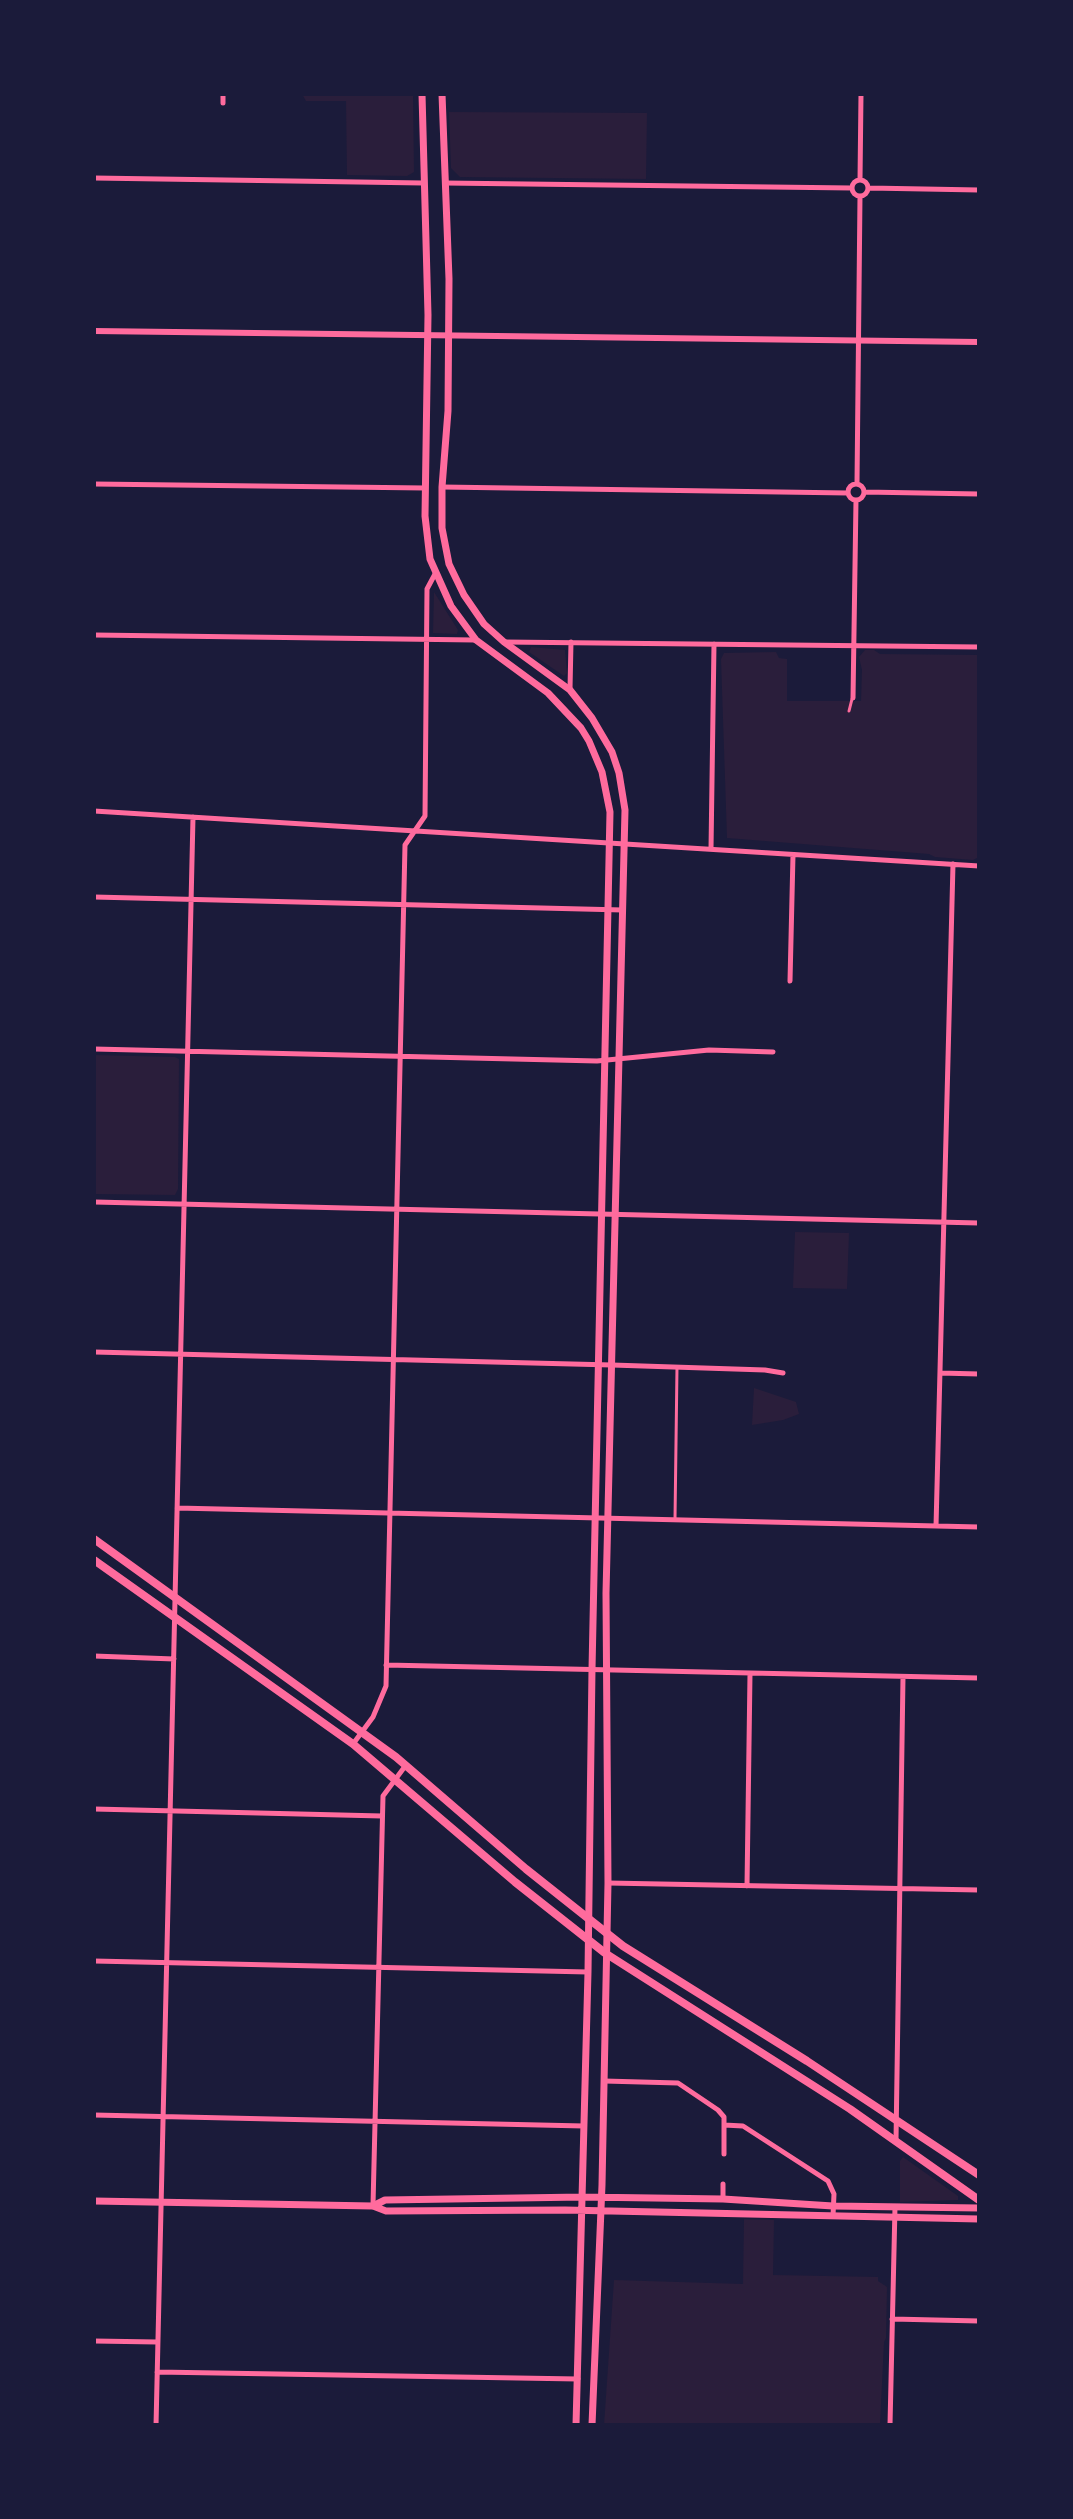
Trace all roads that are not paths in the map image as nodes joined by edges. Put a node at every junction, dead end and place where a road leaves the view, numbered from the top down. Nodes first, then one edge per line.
1 (223, 94) edge
2 (422, 94) edge
3 (442, 94) edge
4 (861, 94) edge
5 (223, 103) dead end
6 (94, 178) edge
7 (860, 180) junction
8 (423, 183) junction
9 (445, 183) junction
10 (852, 188) junction
11 (869, 188) junction
12 (979, 190) edge
13 (860, 196) junction
14 (94, 331) edge
15 (428, 335) junction
16 (448, 336) junction
17 (858, 340) junction
18 (979, 342) edge
19 (857, 483) junction
20 (94, 484) edge
21 (442, 487) junction
22 (425, 488) junction
23 (864, 492) junction
24 (848, 493) junction
25 (979, 494) edge
26 (856, 500) junction
27 (435, 574) junction
28 (94, 635) edge
29 (427, 640) junction
30 (476, 640) junction
31 (504, 642) junction
32 (571, 642) junction
33 (714, 644) junction
34 (854, 645) junction
35 (979, 647) edge
36 (570, 690) junction
37 (853, 698) joint
38 (849, 711) dead end
39 (94, 811) edge
40 (193, 817) junction
41 (415, 830) junction
42 (610, 843) junction
43 (625, 845) junction
44 (711, 849) junction
45 (793, 855) junction
46 (953, 864) junction
47 (979, 866) edge
48 (94, 897) edge
49 (191, 899) junction
50 (403, 904) junction
51 (608, 909) junction
52 (623, 910) junction
53 (790, 981) dead end
54 (94, 1049) edge
55 (187, 1051) junction
56 (773, 1052) dead end
57 (401, 1056) junction
58 (618, 1058) junction
59 (605, 1060) junction
60 (94, 1202) edge
61 (183, 1203) junction
62 (398, 1208) junction
63 (603, 1214) junction
64 (616, 1214) junction
65 (945, 1222) junction
66 (979, 1223) edge
67 (94, 1352) edge
68 (181, 1355) junction
69 (392, 1360) junction
70 (599, 1365) junction
71 (612, 1365) junction
72 (677, 1367) junction
73 (783, 1373) dead end
74 (940, 1373) junction
75 (979, 1374) edge
76 (177, 1508) junction
77 (389, 1513) junction
78 (595, 1517) junction
79 (609, 1518) junction
80 (675, 1519) junction
81 (936, 1526) junction
82 (979, 1527) edge
83 (94, 1539) edge
84 (94, 1560) edge
85 (175, 1597) junction
86 (175, 1618) junction
87 (94, 1656) edge
88 (174, 1659) junction
89 (386, 1665) junction
90 (592, 1669) junction
91 (606, 1670) junction
92 (750, 1674) junction
93 (903, 1677) junction
94 (979, 1678) edge
95 (363, 1731) junction
96 (353, 1744) junction
97 (406, 1765) junction
98 (395, 1778) junction
99 (94, 1809) edge
100 (170, 1811) junction
101 (382, 1816) junction
102 (608, 1883) junction
103 (747, 1886) junction
104 (900, 1889) junction
105 (979, 1890) edge
106 (589, 1919) junction
107 (606, 1933) junction
108 (588, 1941) junction
109 (605, 1953) junction
110 (94, 1961) edge
111 (166, 1962) junction
112 (379, 1969) junction
113 (588, 1972) junction
114 (603, 2081) junction
115 (94, 2115) edge
116 (162, 2116) junction
117 (896, 2119) junction
118 (375, 2120) junction
119 (724, 2125) junction
120 (584, 2126) junction
121 (896, 2140) junction
122 (724, 2154) dead end
123 (979, 2175) edge
124 (723, 2184) dead end
125 (583, 2197) junction
126 (601, 2197) junction
127 (723, 2199) junction
128 (979, 2200) edge
129 (94, 2201) edge
130 (160, 2203) junction
131 (373, 2206) junction
132 (833, 2206) junction
133 (895, 2207) junction
134 (979, 2208) edge
135 (582, 2210) junction
136 (601, 2211) junction
137 (833, 2216) junction
138 (894, 2218) junction
139 (979, 2219) edge
140 (892, 2319) junction
141 (979, 2321) edge
142 (94, 2341) edge
143 (157, 2342) junction
144 (157, 2372) junction
145 (578, 2379) junction
146 (156, 2425) edge
147 (576, 2425) edge
148 (592, 2425) edge
149 (890, 2425) edge

1 - 5 street
2 - 8 main road
3 - 9 main road
4 - 7 street
6 - 8 street
7 - 10 street
7 - 11 street
8 - 15 main road
9 - 10 street
9 - 16 main road
10 - 13 street
11 - 12 street
11 - 13 street
13 - 17 street
14 - 15 street
15 - 16 street
15 - 22 main road
16 - 17 street
16 - 21 main road
17 - 18 street
17 - 19 street
19 - 23 street
19 - 24 street
20 - 22 street
21 - 24 street
21 - 31 main road
22 - 27 main road
23 - 25 street
23 - 26 street
24 - 26 street
26 - 34 street
27 - 29 street
27 - 30 main road
28 - 29 street
29 - 30 street
29 - 41 street
30 - 42 main road
31 - 32 street
31 - 36 main road
32 - 33 street
32 - 36 street
33 - 34 street
33 - 44 street
34 - 35 street
34 - 37 street
36 - 43 main road
37 - 38 lane
39 - 40 street
40 - 41 street
40 - 49 street
41 - 42 street
41 - 50 street
42 - 43 street
42 - 51 main road
43 - 44 street
43 - 52 main road
44 - 45 street
45 - 46 street
45 - 53 street
46 - 47 street
46 - 65 street
48 - 49 street
49 - 50 street
49 - 55 street
50 - 51 street
50 - 57 street
51 - 52 street
51 - 59 main road
52 - 58 main road
54 - 55 street
55 - 57 street
55 - 61 street
56 - 58 street
57 - 59 street
57 - 62 street
58 - 59 street
58 - 64 main road
59 - 63 main road
60 - 61 street
61 - 62 street
61 - 68 street
62 - 63 street
62 - 69 street
63 - 64 street
63 - 70 main road
64 - 65 street
64 - 71 main road
65 - 66 street
65 - 74 street
67 - 68 street
68 - 69 street
68 - 76 street
69 - 70 street
69 - 77 street
70 - 71 street
70 - 78 main road
71 - 72 street
71 - 79 main road
72 - 73 street
72 - 80 lane
74 - 75 street
74 - 81 street
76 - 77 street
76 - 85 street
77 - 78 street
77 - 89 street
78 - 79 street
78 - 90 main road
79 - 80 street
79 - 91 main road
80 - 81 street
81 - 82 street
83 - 85 main road
84 - 86 main road
85 - 86 street
85 - 95 main road
86 - 88 street
86 - 96 main road
87 - 88 street
88 - 100 street
89 - 90 street
89 - 95 street
90 - 91 street
90 - 106 main road
91 - 92 street
91 - 102 main road
92 - 93 street
92 - 103 street
93 - 94 street
93 - 104 street
95 - 96 street
95 - 97 main road
96 - 98 main road
97 - 98 street
97 - 106 main road
98 - 101 street
98 - 108 main road
99 - 100 street
100 - 101 street
100 - 111 street
101 - 112 street
102 - 103 street
102 - 107 main road
103 - 104 street
104 - 105 street
104 - 117 street
106 - 107 main road
106 - 108 main road
107 - 109 main road
107 - 117 main road
108 - 109 main road
108 - 113 main road
109 - 114 main road
109 - 121 main road
110 - 111 street
111 - 112 street
111 - 116 street
112 - 113 street
112 - 118 street
113 - 120 main road
114 - 119 street
114 - 126 main road
115 - 116 street
116 - 118 street
116 - 130 street
117 - 121 street
117 - 123 main road
118 - 120 street
118 - 131 street
119 - 122 street
119 - 132 street
120 - 125 main road
121 - 128 main road
124 - 127 street
125 - 126 main road
125 - 131 main road
125 - 135 main road
126 - 127 main road
126 - 136 main road
127 - 132 main road
129 - 130 main road
130 - 131 main road
130 - 143 street
131 - 135 main road
132 - 133 main road
132 - 137 street
133 - 134 main road
133 - 138 street
135 - 136 main road
135 - 145 main road
136 - 137 main road
136 - 148 main road
137 - 138 main road
138 - 139 main road
138 - 140 street
140 - 141 street
140 - 149 street
142 - 143 street
143 - 144 street
144 - 145 street
144 - 146 street
145 - 147 main road

